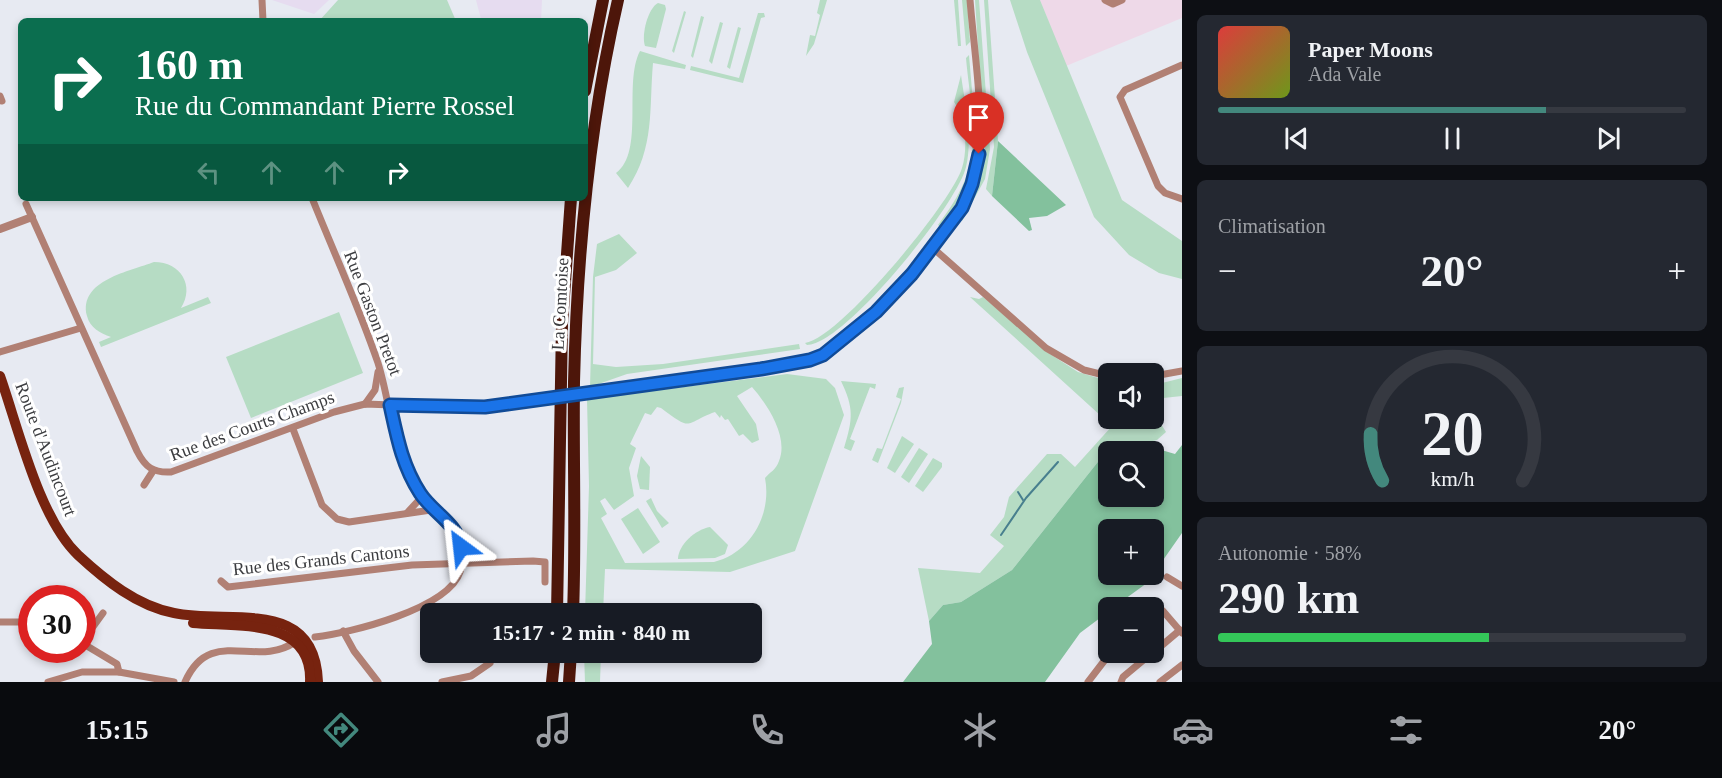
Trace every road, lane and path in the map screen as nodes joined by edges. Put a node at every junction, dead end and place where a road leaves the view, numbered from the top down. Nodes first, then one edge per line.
1 (262, 0) edge
2 (603, 0) edge
3 (618, 0) edge
4 (970, 0) edge
5 (1105, 0) edge
6 (1122, 0) edge
7 (263, 18) edge
8 (1182, 65) edge
9 (588, 77) edge
10 (588, 180) edge
11 (1182, 199) edge
12 (313, 201) edge
13 (571, 201) edge
14 (586, 201) edge
15 (26, 204) dead end
16 (32, 217) junction
17 (0, 229) edge
18 (933, 248) junction
19 (81, 328) junction
20 (0, 352) edge
21 (378, 364) junction
22 (1182, 371) edge
23 (1098, 374) edge
24 (1164, 374) edge
25 (0, 376) edge
26 (0, 390) edge
27 (364, 404) junction
28 (390, 405) junction
29 (293, 429) junction
30 (153, 471) junction
31 (144, 485) dead end
32 (420, 493) junction
33 (431, 510) junction
34 (406, 513) junction
35 (81, 562) junction
36 (462, 564) junction
37 (1167, 577) dead end
38 (221, 581) dead end
39 (545, 582) dead end
40 (1182, 586) edge
41 (557, 603) edge
42 (573, 603) edge
43 (1164, 612) edge
44 (103, 613) dead end
45 (18, 621) edge
46 (0, 622) edge
47 (96, 623) edge
48 (343, 631) junction
49 (1181, 632) edge
50 (315, 638) dead end
51 (295, 642) junction
52 (1164, 644) edge
53 (96, 651) edge
54 (490, 663) dead end
55 (554, 663) edge
56 (570, 663) edge
57 (1103, 663) edge
58 (1140, 663) edge
59 (1182, 664) edge
60 (119, 672) junction
61 (48, 682) edge
62 (174, 682) edge
63 (185, 682) edge
64 (310, 682) edge
65 (318, 682) edge
66 (378, 682) edge
67 (442, 682) edge
68 (552, 682) edge
69 (569, 682) edge
70 (1088, 682) edge
71 (1121, 682) edge
72 (1160, 682) edge

1 - 7 street
2 - 9 highway
3 - 10 highway, La Comtoise
4 - 18 street, Rue des Courts Champs
5 - 6 street
8 - 11 street
12 - 21 street, Rue Gaston Pretot
13 - 41 highway, La Comtoise
14 - 42 highway, La Comtoise
15 - 16 street, Rue des Courts Champs
16 - 17 street
16 - 19 street, Rue des Courts Champs
18 - 23 street
18 - 28 street, Rue des Courts Champs, bridge
19 - 20 street
19 - 30 street, Rue des Courts Champs
21 - 27 street
21 - 28 street, Rue Gaston Pretot
22 - 24 street
25 - 35 main road, Route d'Audincourt
26 - 35 main road, Route d'Audincourt
27 - 28 street, Rue des Courts Champs
27 - 29 street, Rue des Courts Champs
28 - 32 street, Rue Gaston Pretot
29 - 30 street, Rue des Courts Champs
29 - 34 street
30 - 31 street
32 - 33 street, Rue Gaston Pretot
32 - 34 street
33 - 34 street
33 - 36 street, Rue Gaston Pretot
35 - 51 main road
35 - 65 main road
36 - 38 street, Rue des Grands Cantons
36 - 39 street, Rue des Grands Cantons
36 - 48 street
37 - 40 street
43 - 49 street
44 - 47 street
45 - 46 street
48 - 50 street
48 - 66 street
49 - 52 street
51 - 63 street
51 - 64 main road
53 - 60 street
54 - 67 street
55 - 68 highway
56 - 69 highway
57 - 70 street
58 - 71 street
59 - 72 street
60 - 61 street
60 - 62 street

